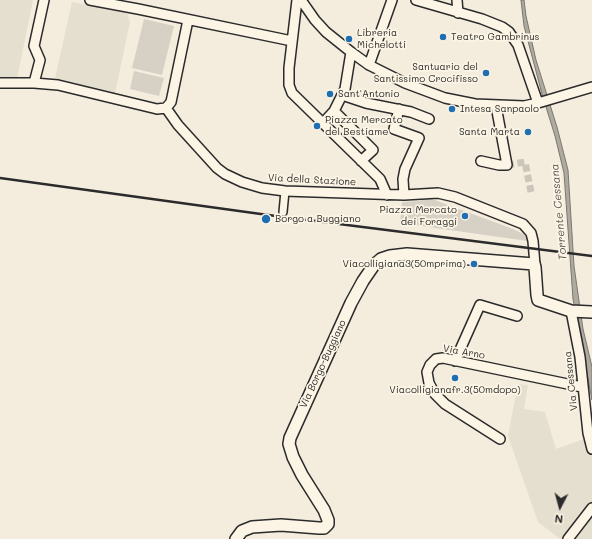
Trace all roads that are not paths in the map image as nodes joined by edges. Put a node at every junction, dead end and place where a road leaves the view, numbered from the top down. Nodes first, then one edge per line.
1 (44, 0) edge
2 (90, 0) edge
3 (298, 0) edge
4 (301, 0) edge
5 (392, 0) edge
6 (416, 0) edge
7 (457, 0) edge
8 (458, 13) junction
9 (188, 20) junction
10 (292, 41) junction
11 (351, 52) junction
12 (369, 65) junction
13 (0, 83) edge
14 (34, 83) junction
15 (592, 87) edge
16 (342, 95) junction
17 (538, 103) junction
18 (496, 106) junction
19 (166, 108) junction
20 (399, 109) junction
21 (334, 111) junction
22 (429, 119) dead end
23 (323, 123) junction
24 (361, 161) junction
25 (481, 162) dead end
26 (285, 191) junction
27 (390, 195) junction
28 (404, 195) junction
29 (283, 212) dead end
30 (535, 265) junction
31 (570, 311) junction
32 (589, 312) edge
33 (517, 316) dead end
34 (455, 361) junction
35 (582, 387) junction
36 (500, 439) dead end
37 (592, 450) edge
38 (592, 508) edge
39 (236, 539) edge
40 (568, 539) edge

1 - 14 street
2 - 9 street
3 - 10 street
4 - 11 street
5 - 12 street
6 - 8 street
7 - 8 street
8 - 17 street
9 - 10 street
9 - 19 street
10 - 23 street
11 - 12 street
11 - 16 street
12 - 18 street
13 - 14 street
14 - 19 street
15 - 17 street
16 - 20 street
16 - 21 street
17 - 18 street
18 - 25 street
19 - 26 street, Via della Stazione
20 - 22 street
20 - 28 street
21 - 23 street
21 - 24 street
23 - 24 street
24 - 27 street
26 - 27 street, Via della Stazione
26 - 29 street
27 - 28 street, Via della Stazione
28 - 30 street, Via della Stazione
30 - 31 street
30 - 39 street, Via Borgo-Buggiano
31 - 32 street
31 - 35 street, Via Cessana
33 - 34 street
34 - 35 street, Via Arno
34 - 36 street, Via Arno
35 - 37 street, Via Cessana
38 - 40 street

